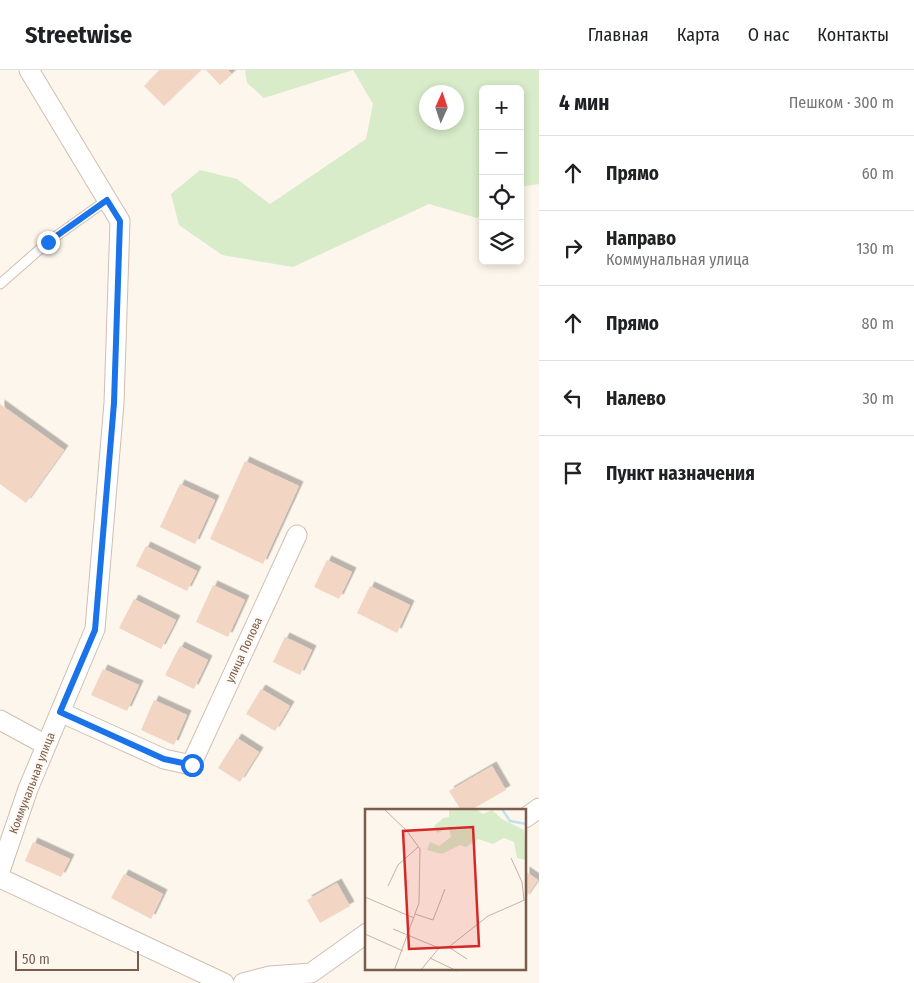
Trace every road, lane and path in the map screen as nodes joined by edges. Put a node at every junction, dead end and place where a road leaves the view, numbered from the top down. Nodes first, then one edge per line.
1 (29, 70) edge
2 (107, 200) junction
3 (0, 284) edge
4 (297, 535) dead end
5 (60, 712) junction
6 (0, 720) edge
7 (46, 745) junction
8 (539, 808) edge
9 (526, 817) edge
10 (0, 871) edge
11 (0, 878) edge
12 (365, 934) edge
13 (295, 979) edge
14 (224, 983) edge
15 (242, 983) edge

1 - 2 street, Коммунальная улица
2 - 3 lane
2 - 5 street, Коммунальная улица
4 - 5 street, улица Попова
5 - 7 street, Коммунальная улица
6 - 7 street
7 - 10 street, Коммунальная улица
8 - 9 street
11 - 14 street
12 - 13 street
13 - 15 street

